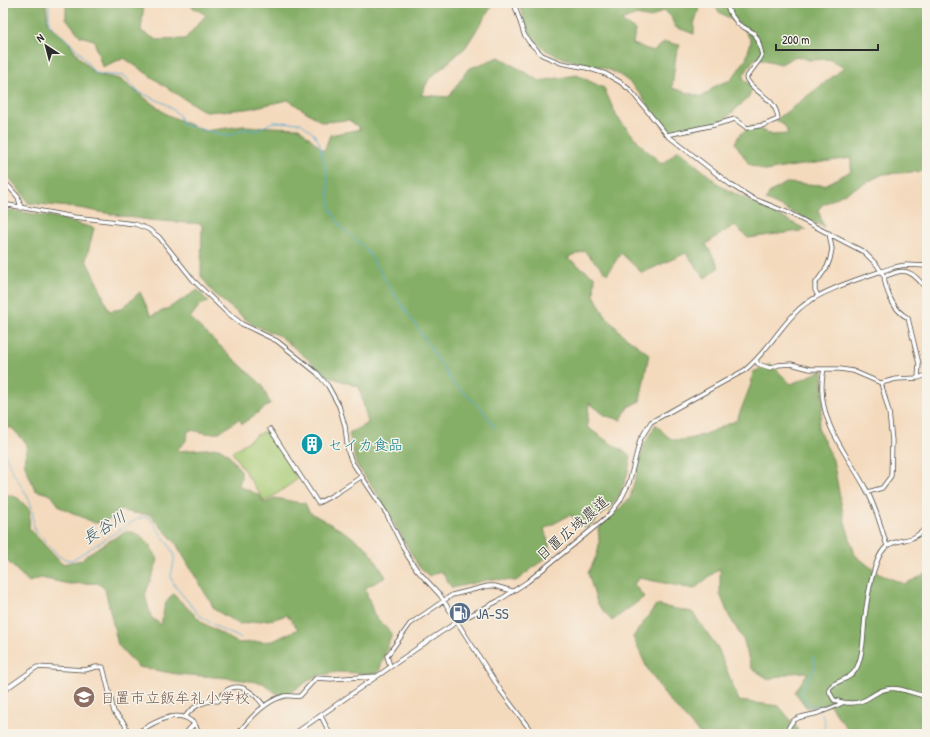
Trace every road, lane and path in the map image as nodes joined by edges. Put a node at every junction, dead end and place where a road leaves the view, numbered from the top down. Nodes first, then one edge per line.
1 (514, 3) edge
2 (725, 3) edge
3 (667, 135) junction
4 (3, 180) edge
5 (3, 204) edge
6 (22, 208) junction
7 (829, 233) junction
8 (927, 266) edge
9 (881, 272) junction
10 (884, 276) junction
11 (927, 289) edge
12 (818, 296) junction
13 (756, 360) junction
14 (824, 369) junction
15 (927, 375) edge
16 (918, 378) junction
17 (881, 383) junction
18 (270, 429) dead end
19 (361, 476) junction
20 (868, 492) junction
21 (927, 528) edge
22 (887, 546) junction
23 (512, 591) junction
24 (444, 601) junction
25 (457, 622) junction
26 (390, 666) junction
27 (377, 676) junction
28 (3, 691) edge
29 (927, 696) edge
30 (842, 703) junction
31 (264, 706) junction
32 (321, 716) junction
33 (185, 717) junction
34 (194, 724) junction
35 (529, 732) edge
36 (64, 734) edge
37 (71, 734) edge
38 (129, 734) edge
39 (135, 734) edge
40 (184, 734) edge
41 (198, 734) edge
42 (238, 734) edge
43 (294, 734) edge
44 (330, 734) edge
45 (535, 734) edge
46 (786, 734) edge

1 - 3 street
2 - 3 street
3 - 7 street
4 - 6 street
5 - 6 street
6 - 19 street
7 - 9 street
7 - 12 street
8 - 9 street, 日置広域農道
9 - 10 street
9 - 12 street, 日置広域農道
10 - 11 street
10 - 16 street
12 - 13 street, 日置広域農道
13 - 14 street
13 - 23 street, 日置広域農道
14 - 17 street
14 - 20 street
15 - 16 street
16 - 17 street
17 - 20 street
18 - 19 street
19 - 24 street
20 - 22 street
21 - 22 street
22 - 30 street
23 - 24 street
23 - 25 street, 日置広域農道
24 - 25 street
24 - 26 street
25 - 26 street, 日置広域農道
25 - 35 street
26 - 27 street, 日置広域農道
27 - 31 street
27 - 32 street, 日置広域農道
28 - 38 street
29 - 30 street
30 - 46 street
31 - 33 street
31 - 42 street
32 - 43 street, 日置広域農道
32 - 44 street
33 - 34 street
33 - 39 street
34 - 40 street
34 - 41 street
35 - 45 street
36 - 37 street

